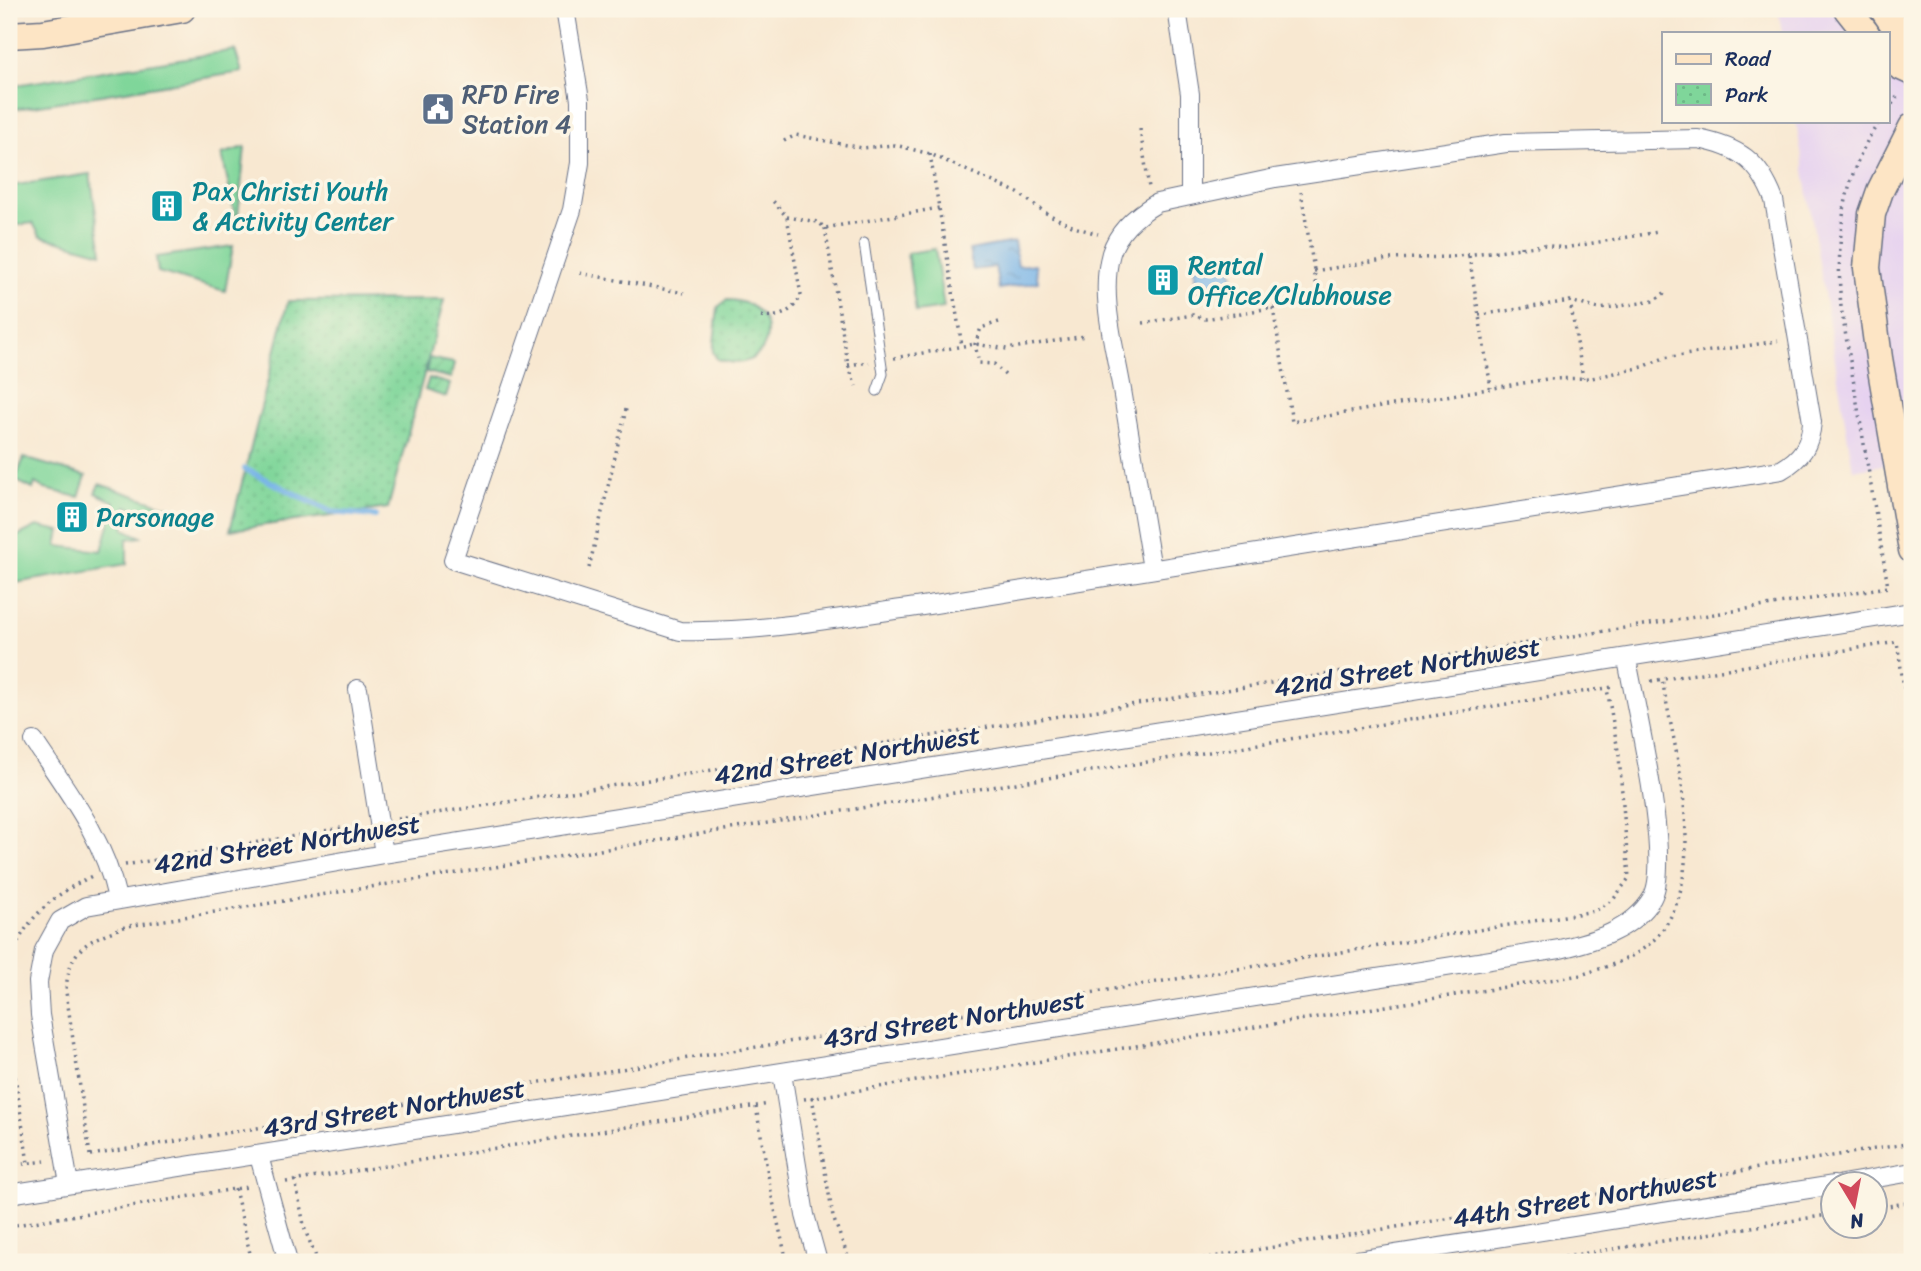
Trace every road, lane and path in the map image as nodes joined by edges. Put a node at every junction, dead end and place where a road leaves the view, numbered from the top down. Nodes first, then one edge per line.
1 (182, 9) edge
2 (565, 9) edge
3 (1177, 9) edge
4 (1847, 9) edge
5 (1883, 9) edge
6 (1865, 32) edge
7 (43, 33) junction
8 (9, 35) edge
9 (9, 45) edge
10 (1912, 51) edge
11 (1890, 58) edge
12 (1912, 72) edge
13 (1897, 97) dead end
14 (1890, 107) edge
15 (1912, 127) edge
16 (1140, 129) dead end
17 (784, 141) dead end
18 (930, 155) junction
19 (1300, 188) dead end
20 (1149, 190) dead end
21 (1191, 196) junction
22 (772, 200) dead end
23 (939, 208) junction
24 (787, 217) junction
25 (825, 228) junction
26 (1658, 232) dead end
27 (1101, 235) dead end
28 (1912, 237) edge
29 (1522, 241) dead end
30 (864, 243) dead end
31 (1521, 248) junction
32 (1468, 255) junction
33 (1314, 271) junction
34 (580, 273) dead end
35 (1668, 290) dead end
36 (684, 293) dead end
37 (1570, 301) junction
38 (1912, 304) edge
39 (1273, 308) junction
40 (1479, 315) junction
41 (761, 316) dead end
42 (999, 321) dead end
43 (1143, 323) dead end
44 (1085, 336) dead end
45 (1798, 338) junction
46 (975, 344) junction
47 (962, 347) junction
48 (881, 360) junction
49 (848, 365) junction
50 (1004, 375) dead end
51 (1583, 378) junction
52 (856, 386) dead end
53 (1491, 388) junction
54 (877, 391) dead end
55 (627, 405) dead end
56 (1912, 550) edge
57 (589, 568) dead end
58 (1152, 569) junction
59 (1888, 587) dead end
60 (1912, 612) edge
61 (1627, 659) junction
62 (1662, 679) dead end
63 (358, 688) dead end
64 (1607, 688) joint
65 (1912, 740) edge
66 (34, 741) dead end
67 (379, 822) junction
68 (384, 854) junction
69 (110, 868) junction
70 (117, 898) junction
71 (9, 1035) edge
72 (782, 1073) junction
73 (812, 1097) dead end
74 (1912, 1143) edge
75 (259, 1156) junction
76 (9, 1166) edge
77 (1912, 1172) edge
78 (1890, 1176) edge
79 (69, 1184) junction
80 (1820, 1187) edge
81 (9, 1194) edge
82 (1912, 1202) edge
83 (1890, 1206) edge
84 (1820, 1216) edge
85 (9, 1226) edge
86 (252, 1262) edge
87 (288, 1262) edge
88 (318, 1262) edge
89 (787, 1262) edge
90 (818, 1262) edge
91 (850, 1262) edge
92 (1182, 1262) edge
93 (1345, 1262) edge
94 (1530, 1262) edge

1 - 7 street
2 - 58 street
3 - 21 street
4 - 6 street
5 - 10 street
7 - 8 street
7 - 9 street
11 - 12 street
13 - 14 path
15 - 56 street
16 - 20 path
17 - 18 path
18 - 23 path
18 - 27 path
19 - 33 path
21 - 45 street
21 - 58 street
22 - 24 path
23 - 25 path
23 - 47 path
24 - 25 path
24 - 41 path
25 - 49 path
26 - 31 path
28 - 38 path
29 - 31 path
30 - 48 lane
31 - 32 path
32 - 33 path
32 - 40 path
33 - 39 path
34 - 36 path
35 - 37 path
37 - 40 path
37 - 51 path
39 - 43 path
39 - 53 path
40 - 53 path
42 - 46 path
44 - 46 path
45 - 51 path
45 - 58 street
46 - 47 path
46 - 50 path
47 - 48 path
48 - 49 path
48 - 54 lane
49 - 52 path
51 - 53 path
55 - 57 path
59 - 67 path
60 - 61 street, 42nd Street Northwest
61 - 68 street, 42nd Street Northwest
61 - 72 street, 43rd Street Northwest
62 - 65 path
63 - 67 street
64 - 64 path
66 - 69 street
67 - 68 street
67 - 69 path
68 - 70 street, 42nd Street Northwest
69 - 70 street
70 - 79 street, 42nd Street Northwest
71 - 76 path
72 - 75 street, 43rd Street Northwest
72 - 90 street
73 - 91 path
74 - 92 path
75 - 79 street, 43rd Street Northwest
75 - 87 street
77 - 78 street
79 - 81 street, 43rd Street Northwest
80 - 93 street, 44th Street Northwest
82 - 83 path
84 - 94 path
85 - 86 path
88 - 89 path

